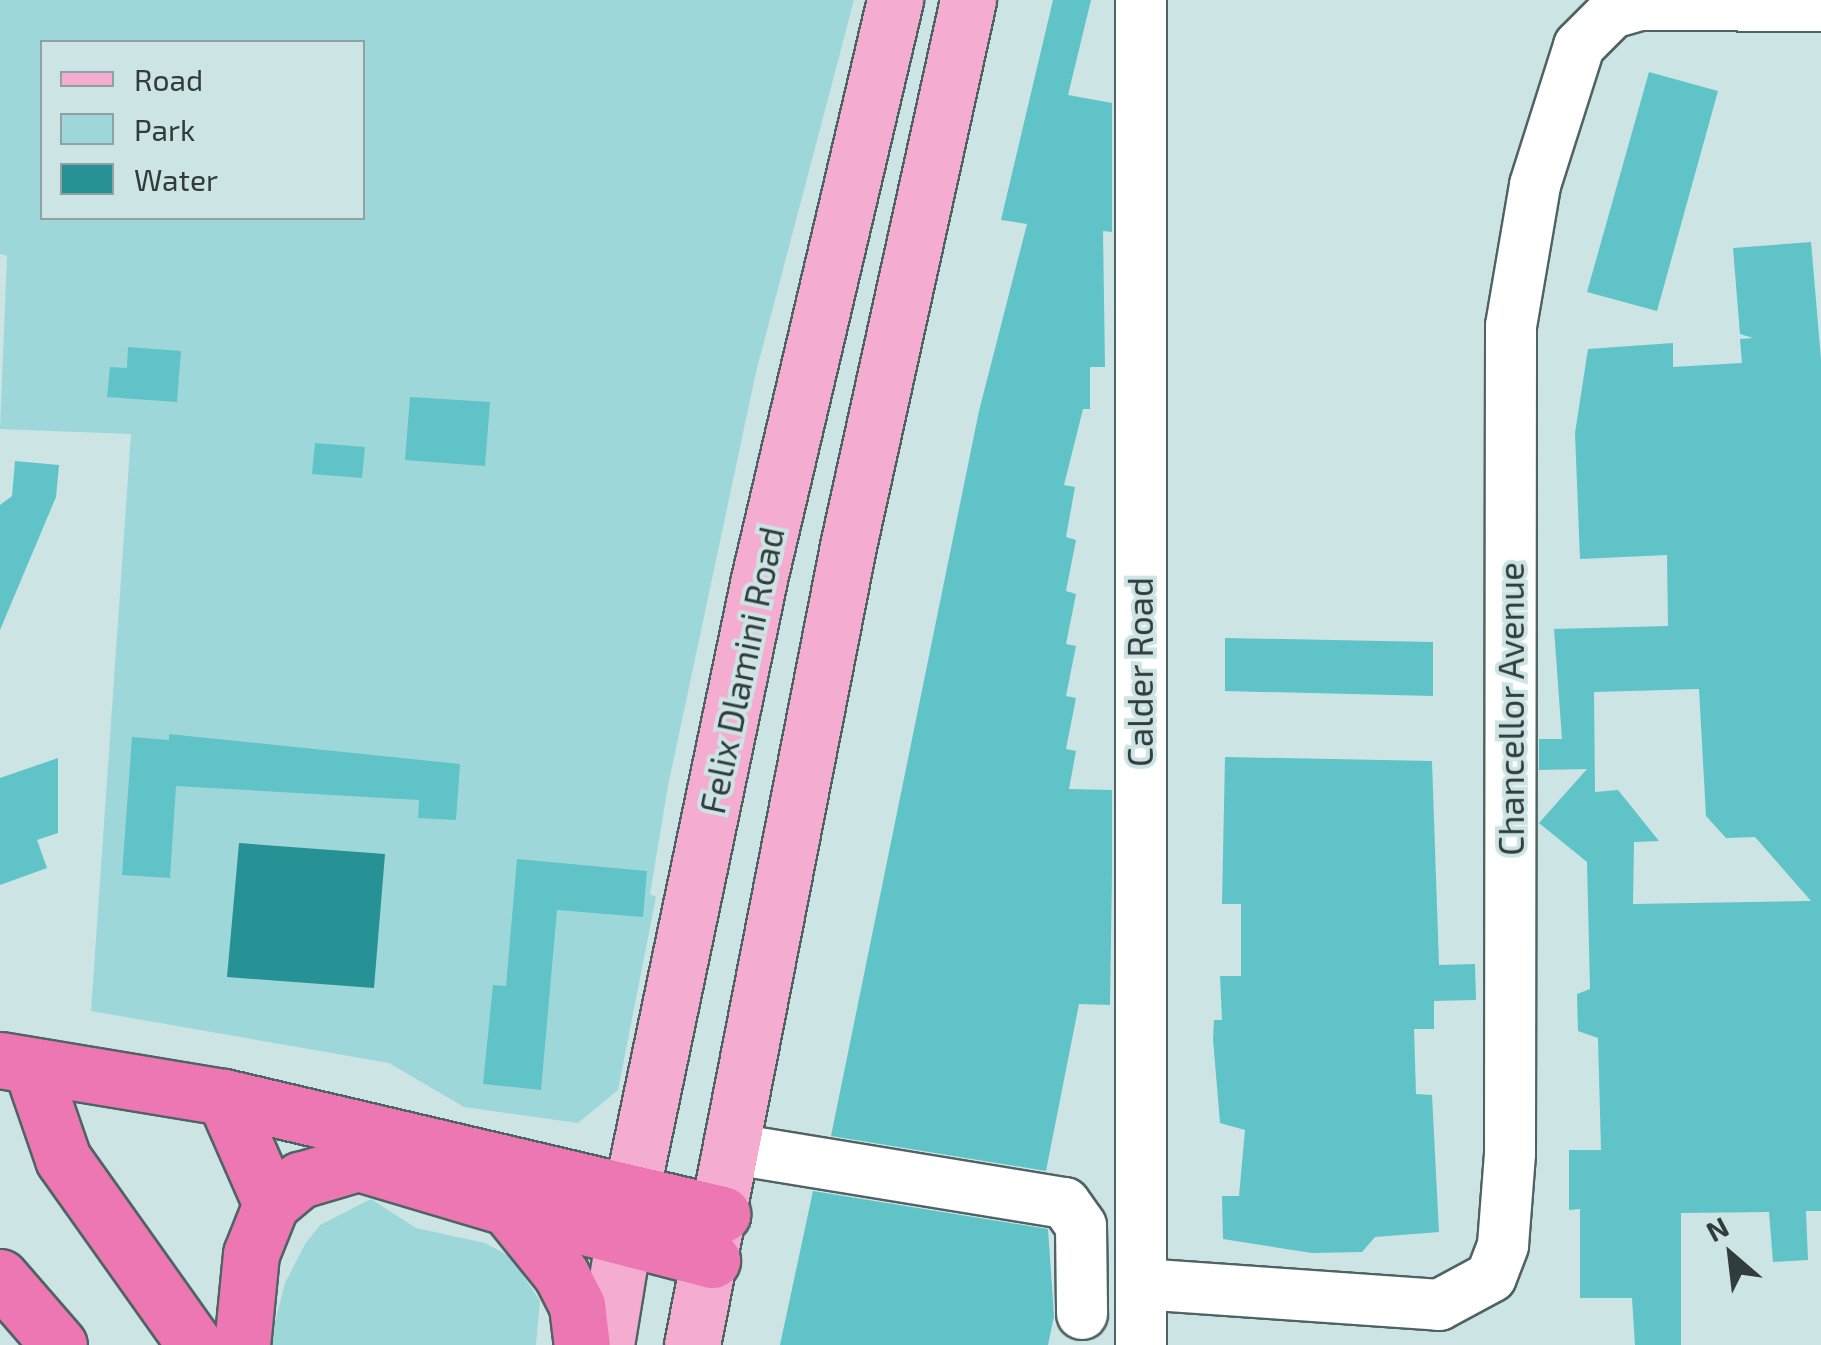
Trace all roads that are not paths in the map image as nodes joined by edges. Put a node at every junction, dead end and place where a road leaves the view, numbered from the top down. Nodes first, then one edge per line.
1 (895, 0) edge
2 (968, 0) edge
3 (1141, 0) edge
4 (1821, 6) edge
5 (10, 1054) edge
6 (224, 1097) junction
7 (734, 1149) junction
8 (272, 1204) junction
9 (507, 1207) junction
10 (627, 1215) junction
11 (717, 1237) junction
12 (0, 1276) edge
13 (1141, 1284) junction
14 (1082, 1314) dead end
15 (59, 1345) edge
16 (195, 1345) edge
17 (242, 1345) edge
18 (582, 1345) edge
19 (606, 1345) edge
20 (692, 1345) edge
21 (1141, 1345) edge

1 - 10 main road, Felix Dlamini Road
2 - 7 main road
3 - 13 street, Calder Road
4 - 13 street, Chancellor Avenue
5 - 6 highway
5 - 16 highway
6 - 8 highway
6 - 10 highway
7 - 11 main road
7 - 14 street
8 - 9 highway
8 - 17 highway
9 - 10 highway
9 - 18 highway
10 - 11 highway
10 - 19 main road, Felix Dlamini Road
11 - 20 main road
12 - 15 highway
13 - 21 street, Calder Road

